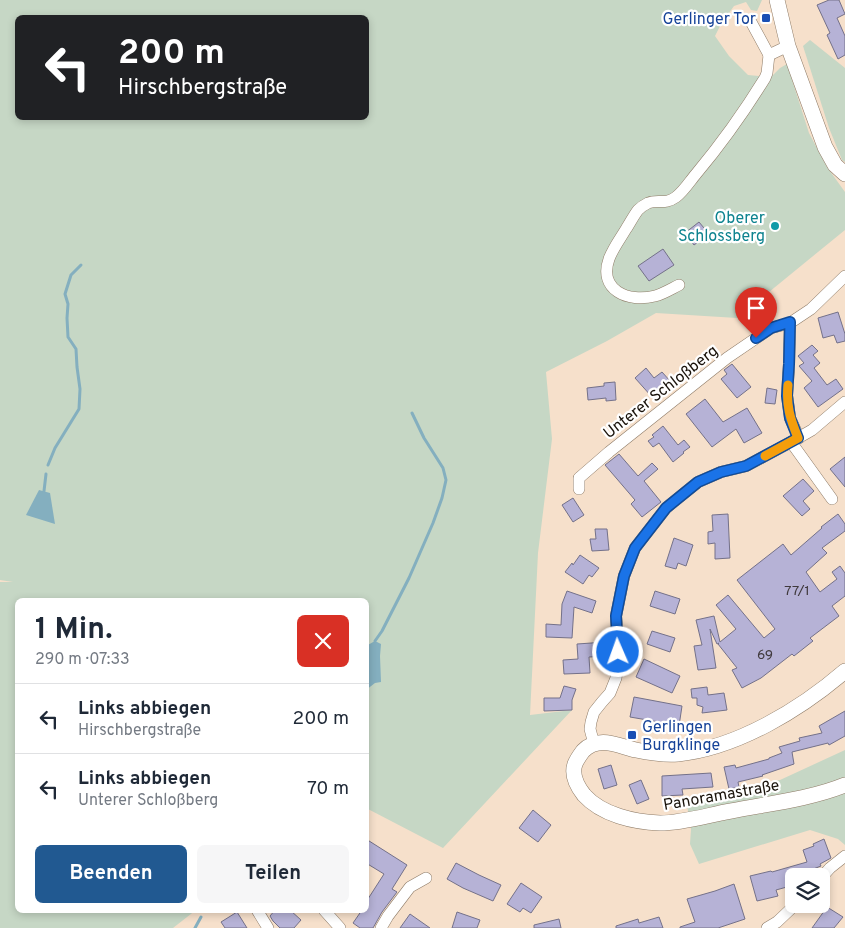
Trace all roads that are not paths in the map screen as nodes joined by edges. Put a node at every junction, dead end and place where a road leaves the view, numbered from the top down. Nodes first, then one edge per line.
1 (777, 0) edge
2 (750, 20) dead end
3 (788, 46) junction
4 (769, 55) junction
5 (845, 174) edge
6 (845, 276) edge
7 (679, 285) dead end
8 (790, 322) junction
9 (845, 402) edge
10 (795, 440) junction
11 (578, 489) dead end
12 (832, 499) dead end
13 (845, 671) edge
14 (594, 744) junction
15 (845, 784) edge
16 (845, 856) edge
17 (830, 868) edge
18 (426, 878) dead end
19 (259, 913) edge
20 (327, 913) edge
21 (786, 913) edge
22 (268, 928) edge
23 (340, 928) edge
24 (381, 928) edge
25 (767, 928) edge

1 - 3 main road
2 - 4 street
3 - 4 street
3 - 5 main road
4 - 7 street
6 - 8 street, Unterer Schloßberg
8 - 10 street
8 - 11 street, Unterer Schloßberg
9 - 10 street
10 - 12 street
10 - 14 street
13 - 14 main road
14 - 15 main road, Panoramastraße
16 - 17 street
18 - 24 street
19 - 22 street
20 - 23 street
21 - 25 street

